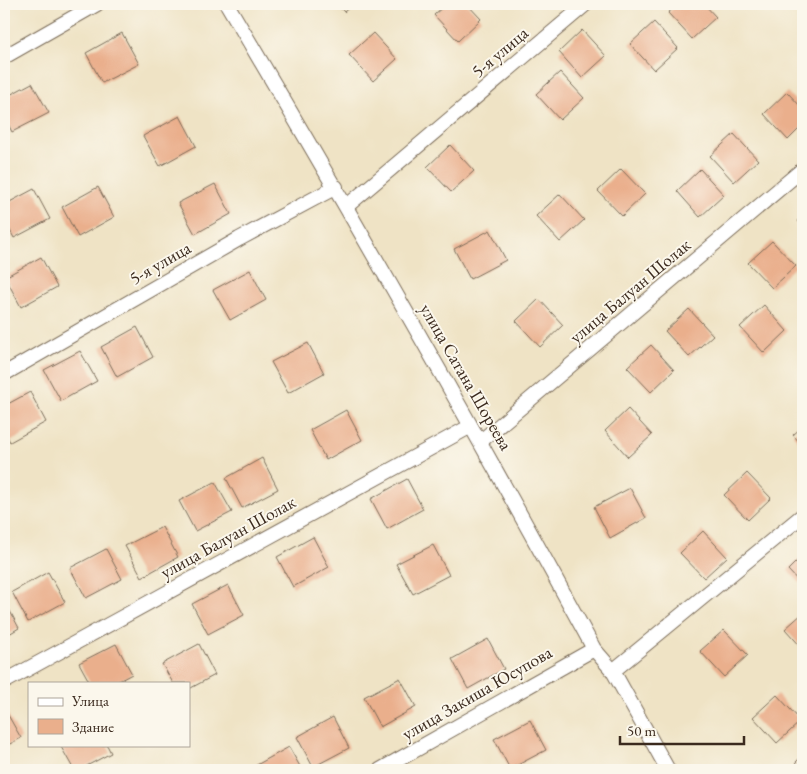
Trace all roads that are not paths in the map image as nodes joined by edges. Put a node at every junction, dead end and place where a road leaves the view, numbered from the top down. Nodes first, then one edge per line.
1 (97, 4) edge
2 (227, 4) edge
3 (586, 4) edge
4 (4, 57) edge
5 (803, 169) edge
6 (336, 187) junction
7 (347, 206) junction
8 (4, 374) edge
9 (472, 426) junction
10 (481, 441) junction
11 (803, 515) edge
12 (594, 649) junction
13 (613, 671) junction
14 (4, 682) edge
15 (380, 770) edge
16 (668, 770) edge

1 - 4 street
2 - 6 street, улица Сатана Шореева
3 - 7 street, 5-я улица
5 - 10 street, улица Балуан Шолак
6 - 7 street, улица Сатана Шореева
6 - 8 street, 5-я улица
7 - 9 street, улица Сатана Шореева
9 - 10 street, улица Сатана Шореева
9 - 14 street, улица Балуан Шолак
10 - 12 street, улица Сатана Шореева
11 - 13 street
12 - 13 street, улица Сатана Шореева
12 - 15 street, улица Закиша Юсупова
13 - 16 street, улица Сатана Шореева

